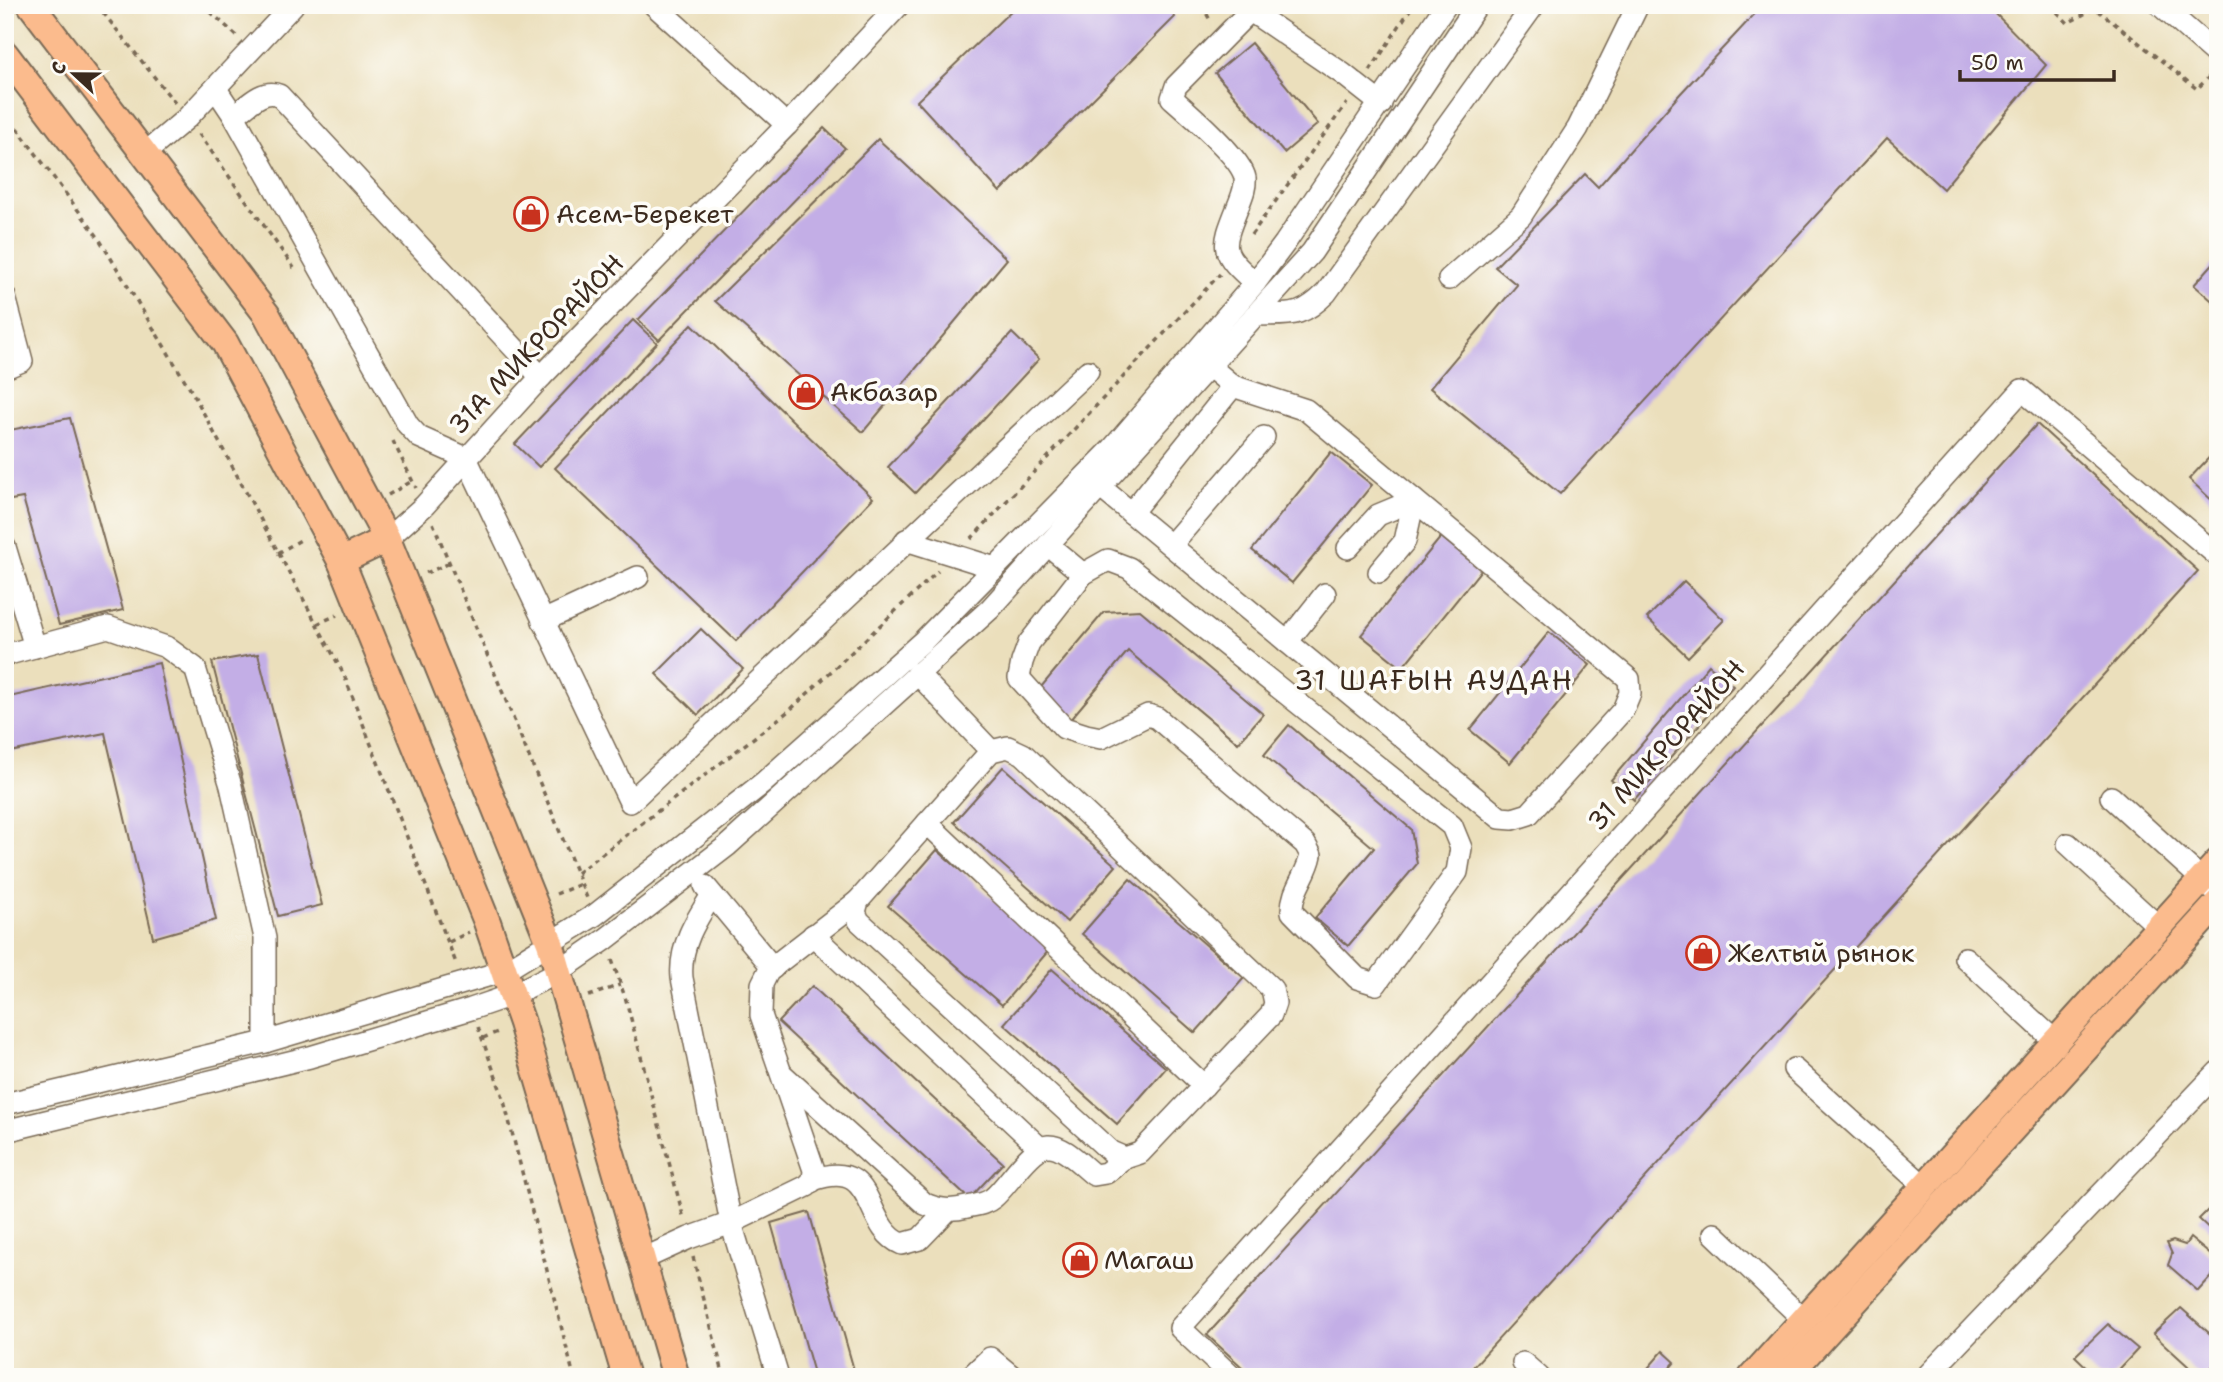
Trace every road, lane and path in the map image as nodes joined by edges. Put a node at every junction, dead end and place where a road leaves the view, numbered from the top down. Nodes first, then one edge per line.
1 (31, 5) edge
2 (203, 5) edge
3 (293, 5) edge
4 (654, 5) edge
5 (899, 5) edge
6 (1446, 5) edge
7 (1477, 5) edge
8 (1534, 5) edge
9 (1638, 5) edge
10 (2050, 5) edge
11 (2160, 5) edge
12 (251, 49) junction
13 (5, 54) edge
14 (2218, 56) edge
15 (2218, 68) edge
16 (216, 89) junction
17 (1381, 104) junction
18 (5, 112) edge
19 (233, 116) junction
20 (787, 125) junction
21 (144, 154) junction
22 (1449, 279) dead end
23 (1255, 283) junction
24 (5, 297) edge
25 (1255, 315) junction
26 (1209, 366) junction
27 (5, 368) edge
28 (1088, 371) dead end
29 (541, 377) junction
30 (1233, 386) junction
31 (1264, 437) dead end
32 (466, 458) junction
33 (1100, 487) junction
34 (1414, 500) junction
35 (1131, 513) junction
36 (387, 538) junction
37 (906, 540) junction
38 (1048, 545) junction
39 (1171, 545) junction
40 (5, 547) edge
41 (1348, 548) dead end
42 (2218, 556) edge
43 (341, 561) junction
44 (995, 568) junction
45 (1379, 572) dead end
46 (1083, 574) junction
47 (638, 577) dead end
48 (1325, 594) dead end
49 (543, 621) junction
50 (1287, 642) junction
51 (35, 647) junction
52 (5, 655) edge
53 (917, 673) junction
54 (991, 751) junction
55 (2111, 797) dead end
56 (927, 823) junction
57 (2068, 844) dead end
58 (694, 872) junction
59 (2212, 878) edge
60 (712, 895) junction
61 (858, 901) junction
62 (2218, 903) edge
63 (2160, 928) junction
64 (813, 935) junction
65 (550, 943) junction
66 (1965, 958) dead end
67 (773, 968) junction
68 (558, 972) junction
69 (463, 983) junction
70 (508, 983) junction
71 (471, 1009) junction
72 (265, 1042) junction
73 (2056, 1042) junction
74 (1794, 1069) dead end
75 (2218, 1072) edge
76 (781, 1073) junction
77 (1204, 1086) junction
78 (5, 1104) edge
79 (5, 1130) edge
80 (1040, 1148) junction
81 (1125, 1158) junction
82 (813, 1180) junction
83 (1935, 1195) junction
84 (948, 1210) junction
85 (731, 1223) junction
86 (1714, 1234) dead end
87 (643, 1259) junction
88 (1804, 1320) junction
89 (574, 1377) edge
90 (626, 1377) edge
91 (676, 1377) edge
92 (778, 1377) edge
93 (971, 1377) edge
94 (1013, 1377) edge
95 (1232, 1377) edge
96 (1752, 1377) edge
97 (1786, 1377) edge
98 (1926, 1377) edge

1 - 21 main road
2 - 12 path
3 - 12 street
4 - 20 street
5 - 20 street, 31А МИКРОРАЙОН
6 - 17 street
7 - 25 street
8 - 25 street
9 - 22 street
10 - 15 path
11 - 14 street
12 - 16 street
13 - 43 main road
16 - 19 street
16 - 21 street
17 - 23 street
17 - 23 street
18 - 69 path
19 - 29 street
19 - 32 street
20 - 29 street, 31А МИКРОРАЙОН
21 - 36 main road
23 - 44 street
24 - 27 street
25 - 26 street
26 - 30 street
26 - 33 street
28 - 37 street
29 - 32 street, 31А МИКРОРАЙОН
30 - 34 street
30 - 35 street
31 - 39 street
32 - 36 street, 31А МИКРОРАЙОН
32 - 49 street
33 - 35 street
33 - 38 street
34 - 41 street
34 - 45 street
34 - 50 street
35 - 39 street
36 - 43 main road
36 - 65 main road
37 - 44 street
37 - 49 street
38 - 46 street
38 - 53 street
39 - 50 street
40 - 51 street
42 - 95 street, 31 МИКРОРАЙОН
43 - 70 main road
44 - 65 street
46 - 46 street
47 - 49 street
48 - 50 street
51 - 52 street
51 - 72 street
53 - 54 street
53 - 58 street
54 - 56 street
54 - 77 street
55 - 59 street
56 - 61 street
56 - 77 street
57 - 63 street
58 - 60 street
58 - 68 street
59 - 63 main road
60 - 67 street
60 - 85 street
61 - 64 street
61 - 81 street
62 - 83 main road
63 - 73 main road
64 - 67 street
64 - 80 street
65 - 68 main road
65 - 70 street
66 - 73 street
67 - 76 street
68 - 70 street
68 - 87 main road
69 - 70 street
69 - 72 street
70 - 71 street
70 - 90 main road
71 - 79 street
71 - 89 path
72 - 78 street
73 - 83 main road
74 - 83 street
75 - 98 street
76 - 82 street
76 - 84 street
77 - 81 street
80 - 81 street
80 - 84 street
82 - 84 street
82 - 85 street
83 - 88 main road
83 - 97 main road
85 - 87 street
85 - 92 street
86 - 88 street
87 - 91 main road
88 - 96 main road
93 - 94 street

